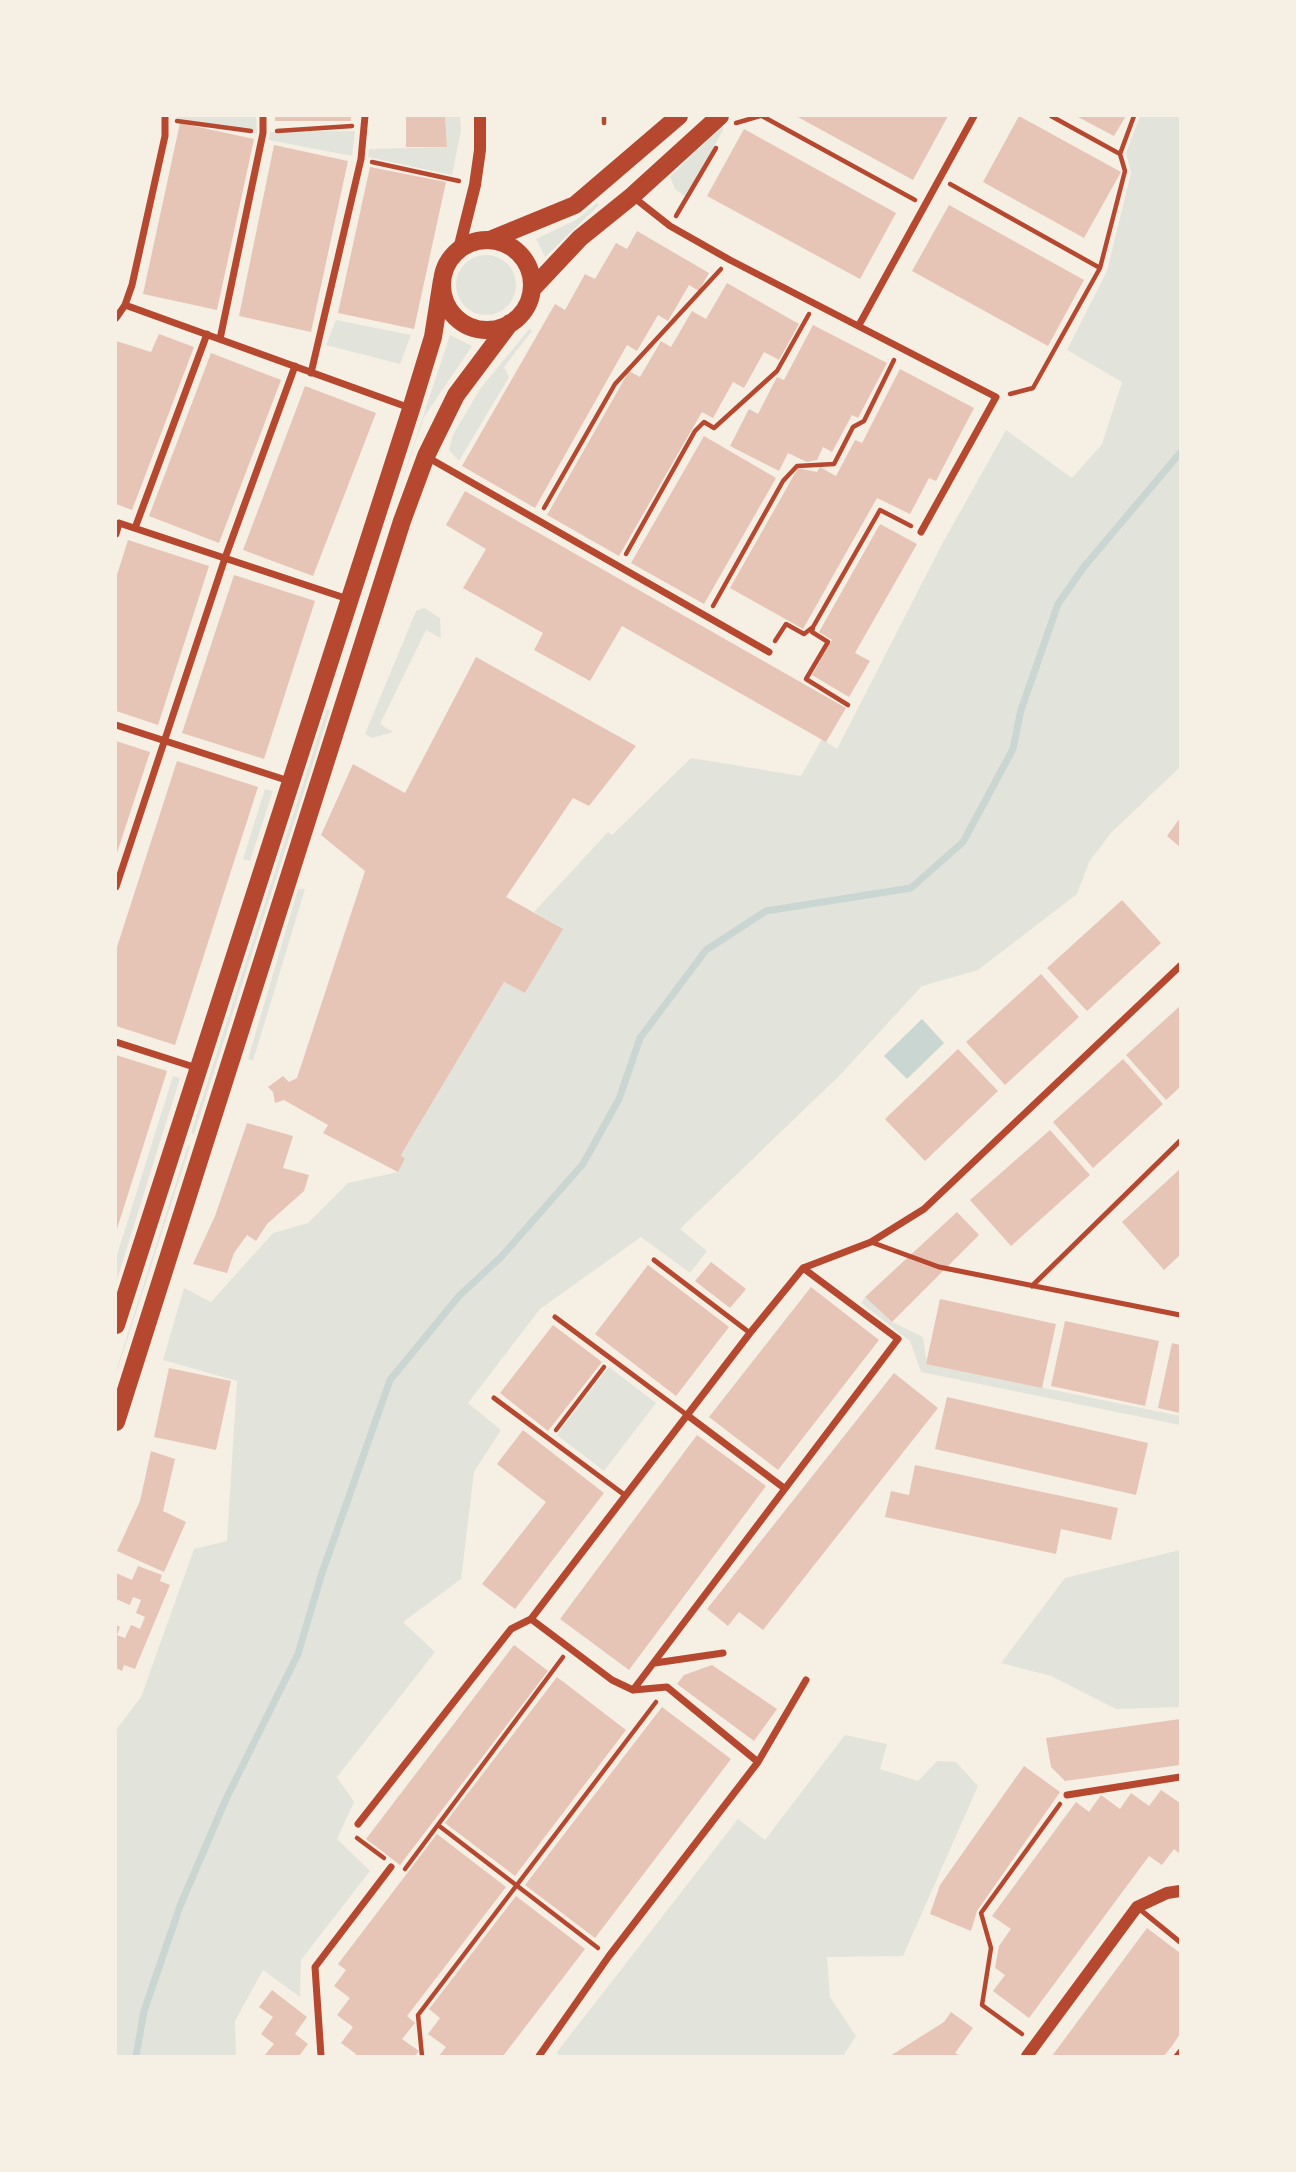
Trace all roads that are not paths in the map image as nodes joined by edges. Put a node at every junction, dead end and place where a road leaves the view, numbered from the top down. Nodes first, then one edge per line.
1 (263, 116) edge
2 (365, 116) edge
3 (480, 116) edge
4 (679, 116) edge
5 (974, 116) edge
6 (165, 118) edge
7 (725, 120) edge
8 (632, 196) junction
9 (492, 239) junction
10 (459, 249) junction
11 (442, 280) junction
12 (532, 289) junction
13 (125, 305) junction
14 (116, 318) edge
15 (510, 323) junction
16 (859, 325) junction
17 (207, 334) junction
18 (220, 339) junction
19 (295, 366) junction
20 (311, 373) junction
21 (411, 409) junction
22 (426, 456) junction
23 (135, 528) junction
24 (921, 532) road end
25 (116, 534) edge
26 (225, 558) junction
27 (348, 599) junction
28 (769, 652) road end
29 (116, 726) edge
30 (164, 741) junction
31 (289, 781) junction
32 (116, 887) edge
33 (1181, 966) edge
34 (116, 1042) edge
35 (198, 1068) junction
36 (1181, 1141) edge
37 (871, 1242) junction
38 (654, 1260) dead end
39 (803, 1268) junction
40 (1031, 1286) junction
41 (1181, 1315) edge
42 (555, 1317) dead end
43 (116, 1325) edge
44 (750, 1333) junction
45 (495, 1398) dead end
46 (687, 1415) junction
47 (116, 1422) edge
48 (784, 1488) junction
49 (626, 1496) junction
50 (531, 1619) junction
51 (723, 1653) dead end
52 (655, 1663) junction
53 (806, 1681) dead end
54 (633, 1690) junction
55 (758, 1762) junction
56 (1181, 1777) edge
57 (1067, 1795) road end
58 (358, 1824) road end
59 (391, 1867) road end
60 (1181, 1891) edge
61 (1137, 1907) junction
62 (1181, 1942) edge
63 (321, 2056) edge
64 (539, 2056) edge
65 (1027, 2056) edge

1 - 18 street
2 - 20 street
3 - 10 street
4 - 9 main road
5 - 16 street
6 - 13 street
7 - 8 main road
8 - 12 main road
8 - 16 street
9 - 10 main road
9 - 12 main road
10 - 11 main road
11 - 15 main road
11 - 21 main road
12 - 15 main road
13 - 14 street
13 - 17 street
15 - 22 main road
16 - 24 street
17 - 18 street
17 - 23 street
18 - 19 street
19 - 20 street
19 - 26 street
20 - 21 street
21 - 27 main road
22 - 28 street
22 - 47 main road
23 - 25 street
23 - 26 street
26 - 27 street
26 - 30 street
27 - 31 main road
29 - 30 street
30 - 31 street
30 - 32 street
31 - 35 main road
33 - 37 street
34 - 35 street
35 - 43 main road
36 - 40 lane
37 - 39 street
37 - 40 lane
38 - 44 lane
39 - 44 street
39 - 48 street
40 - 41 lane
42 - 46 lane
44 - 46 street
45 - 49 lane
46 - 48 street
46 - 49 street
48 - 52 street
49 - 50 street
50 - 54 street
50 - 58 street
51 - 52 street
52 - 54 street
53 - 55 street
54 - 55 street
55 - 64 street
56 - 57 street
59 - 63 street
60 - 61 street
61 - 62 lane
61 - 65 street

